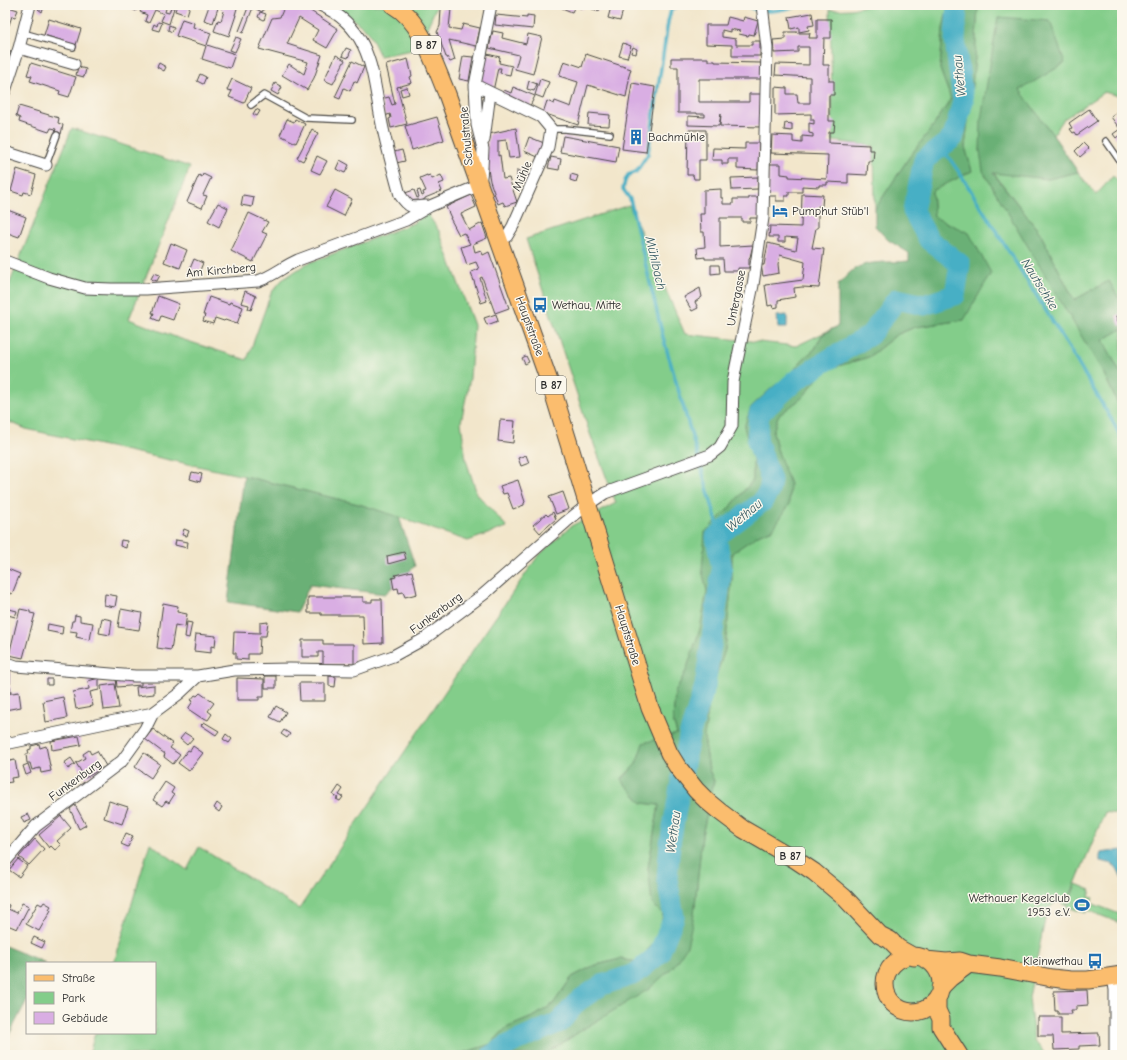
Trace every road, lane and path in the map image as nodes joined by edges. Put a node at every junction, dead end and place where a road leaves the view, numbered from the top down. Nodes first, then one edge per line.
1 (30, 5) edge
2 (320, 5) edge
3 (393, 5) edge
4 (491, 5) edge
5 (762, 10) edge
6 (23, 33) junction
7 (74, 47) dead end
8 (19, 48) junction
9 (74, 64) dead end
10 (475, 85) junction
11 (5, 91) edge
12 (490, 93) junction
13 (251, 105) dead end
14 (352, 120) dead end
15 (551, 129) junction
16 (610, 134) dead end
17 (57, 136) dead end
18 (1106, 141) dead end
19 (483, 149) junction
20 (5, 152) edge
21 (1122, 164) edge
22 (46, 165) joint
23 (480, 185) junction
24 (430, 206) junction
25 (500, 241) junction
26 (5, 261) edge
27 (587, 505) junction
28 (5, 662) edge
29 (198, 676) junction
30 (153, 713) junction
31 (5, 744) edge
32 (5, 862) edge
33 (880, 935) junction
34 (920, 958) junction
35 (969, 964) junction
36 (888, 972) junction
37 (1117, 976) edge
38 (939, 993) junction
39 (911, 1012) junction
40 (941, 1027) junction
41 (959, 1055) edge
42 (1115, 1055) edge

1 - 6 street
2 - 24 street, Am Kirchberg
3 - 23 main road, Hauptstraße / B 87
4 - 10 street, Schulstraße
5 - 27 street, Untergasse
6 - 7 lane
6 - 8 street
8 - 9 street
8 - 11 street
10 - 12 street
10 - 19 street, Schulstraße
12 - 15 street
12 - 19 street
13 - 14 lane
15 - 16 lane
15 - 25 street, Mühle
17 - 22 lane
18 - 21 lane
19 - 23 street, Schulstraße
20 - 22 street
23 - 24 street, Am Kirchberg
23 - 25 main road, Hauptstraße / B 87
24 - 26 street, Am Kirchberg
25 - 27 main road, Hauptstraße / B 87
27 - 29 street, Funkenburg
27 - 33 main road, Hauptstraße / B 87
28 - 29 street, Funkenburg
29 - 30 street, Funkenburg
30 - 31 street, Funkenburg
30 - 32 street, Funkenburg
33 - 34 main road, B 87
33 - 36 main road, B 87
34 - 35 main road, B 87
34 - 36 main road
34 - 38 main road
35 - 37 main road, B 87
35 - 38 main road
36 - 39 main road
37 - 42 street
38 - 39 main road
38 - 40 main road
39 - 40 main road
40 - 41 main road

